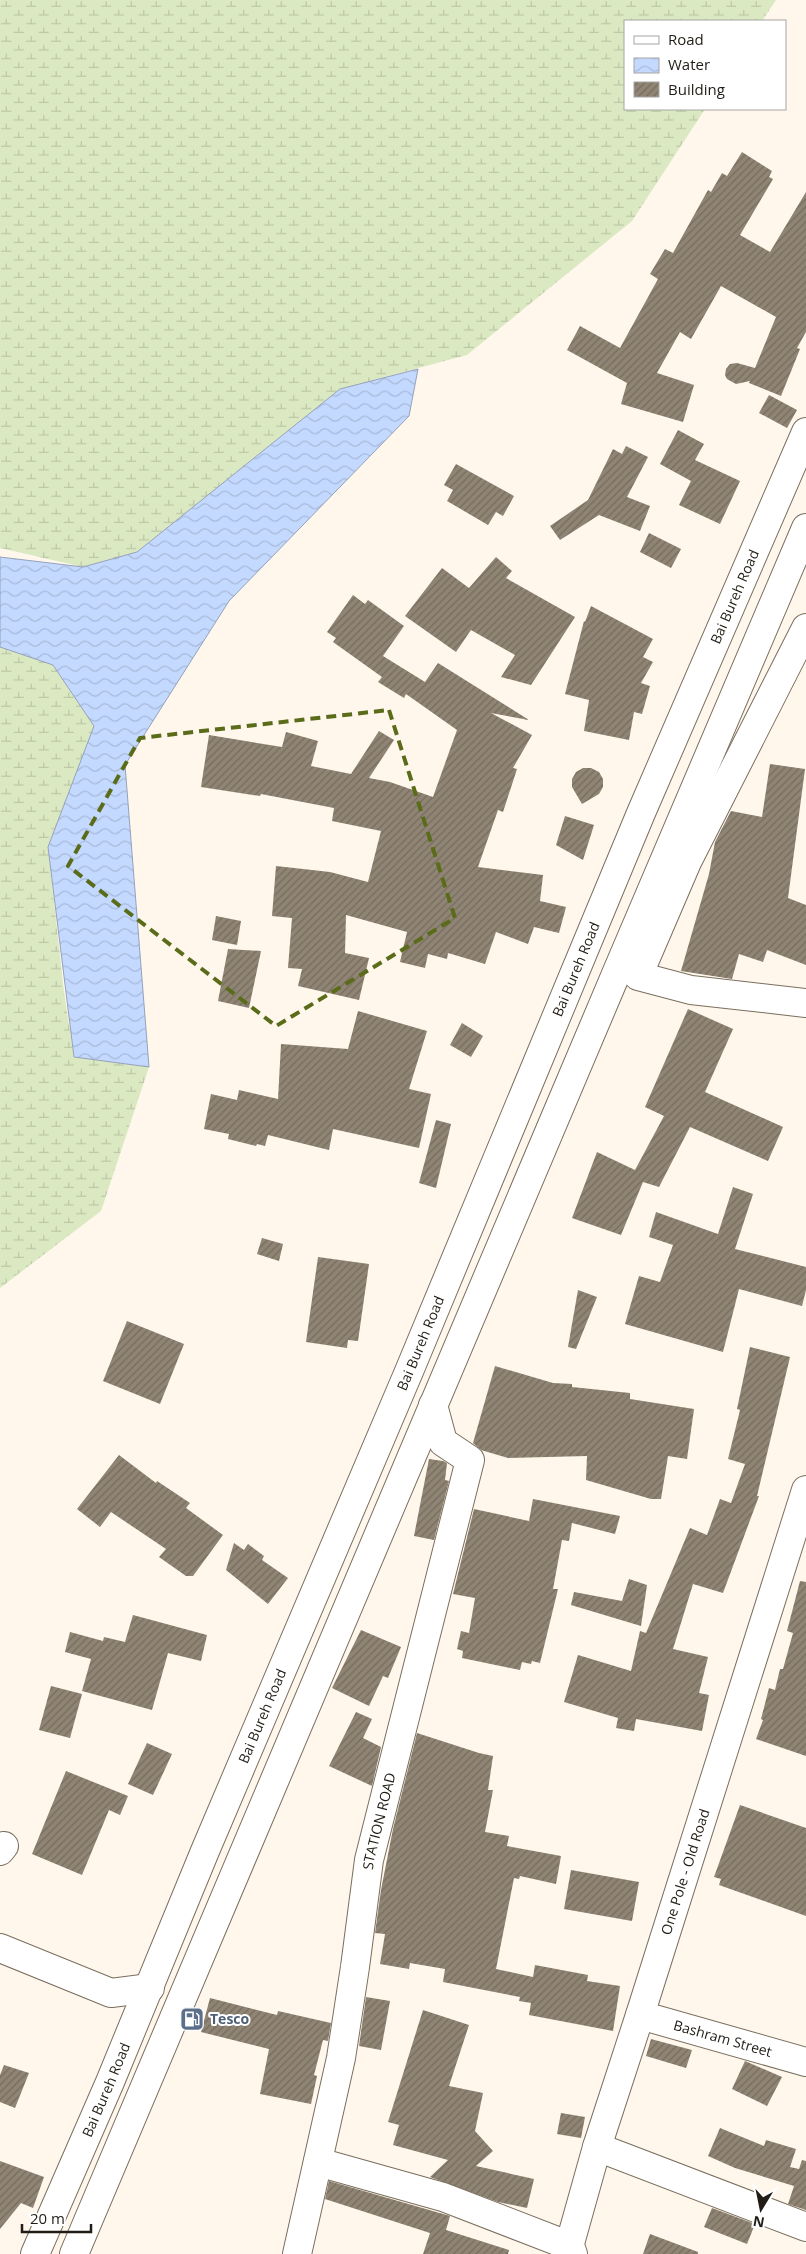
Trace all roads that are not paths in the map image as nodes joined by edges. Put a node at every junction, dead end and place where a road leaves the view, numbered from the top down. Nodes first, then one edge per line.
1 (806, 432) edge
2 (806, 528) edge
3 (806, 628) edge
4 (806, 1003) edge
5 (433, 1405) junction
6 (806, 1490) edge
7 (0, 1948) edge
8 (150, 1988) junction
9 (640, 2015) junction
10 (806, 2062) edge
11 (597, 2147) junction
12 (318, 2162) junction
13 (806, 2227) edge
14 (570, 2251) edge
15 (35, 2254) edge
16 (74, 2254) edge
17 (297, 2254) edge

1 - 8 main road, Bai Bureh Road
2 - 5 main road
3 - 4 main road
5 - 12 main road, STATION ROAD
5 - 16 main road
6 - 9 main road, One Pole - Old Road
7 - 8 main road
8 - 15 main road, Bai Bureh Road
9 - 10 main road, Bashram Street
9 - 11 main road, One Pole - Old Road
11 - 13 main road
11 - 14 main road, One Pole - Old Road
12 - 14 main road
12 - 17 main road, STATION ROAD

